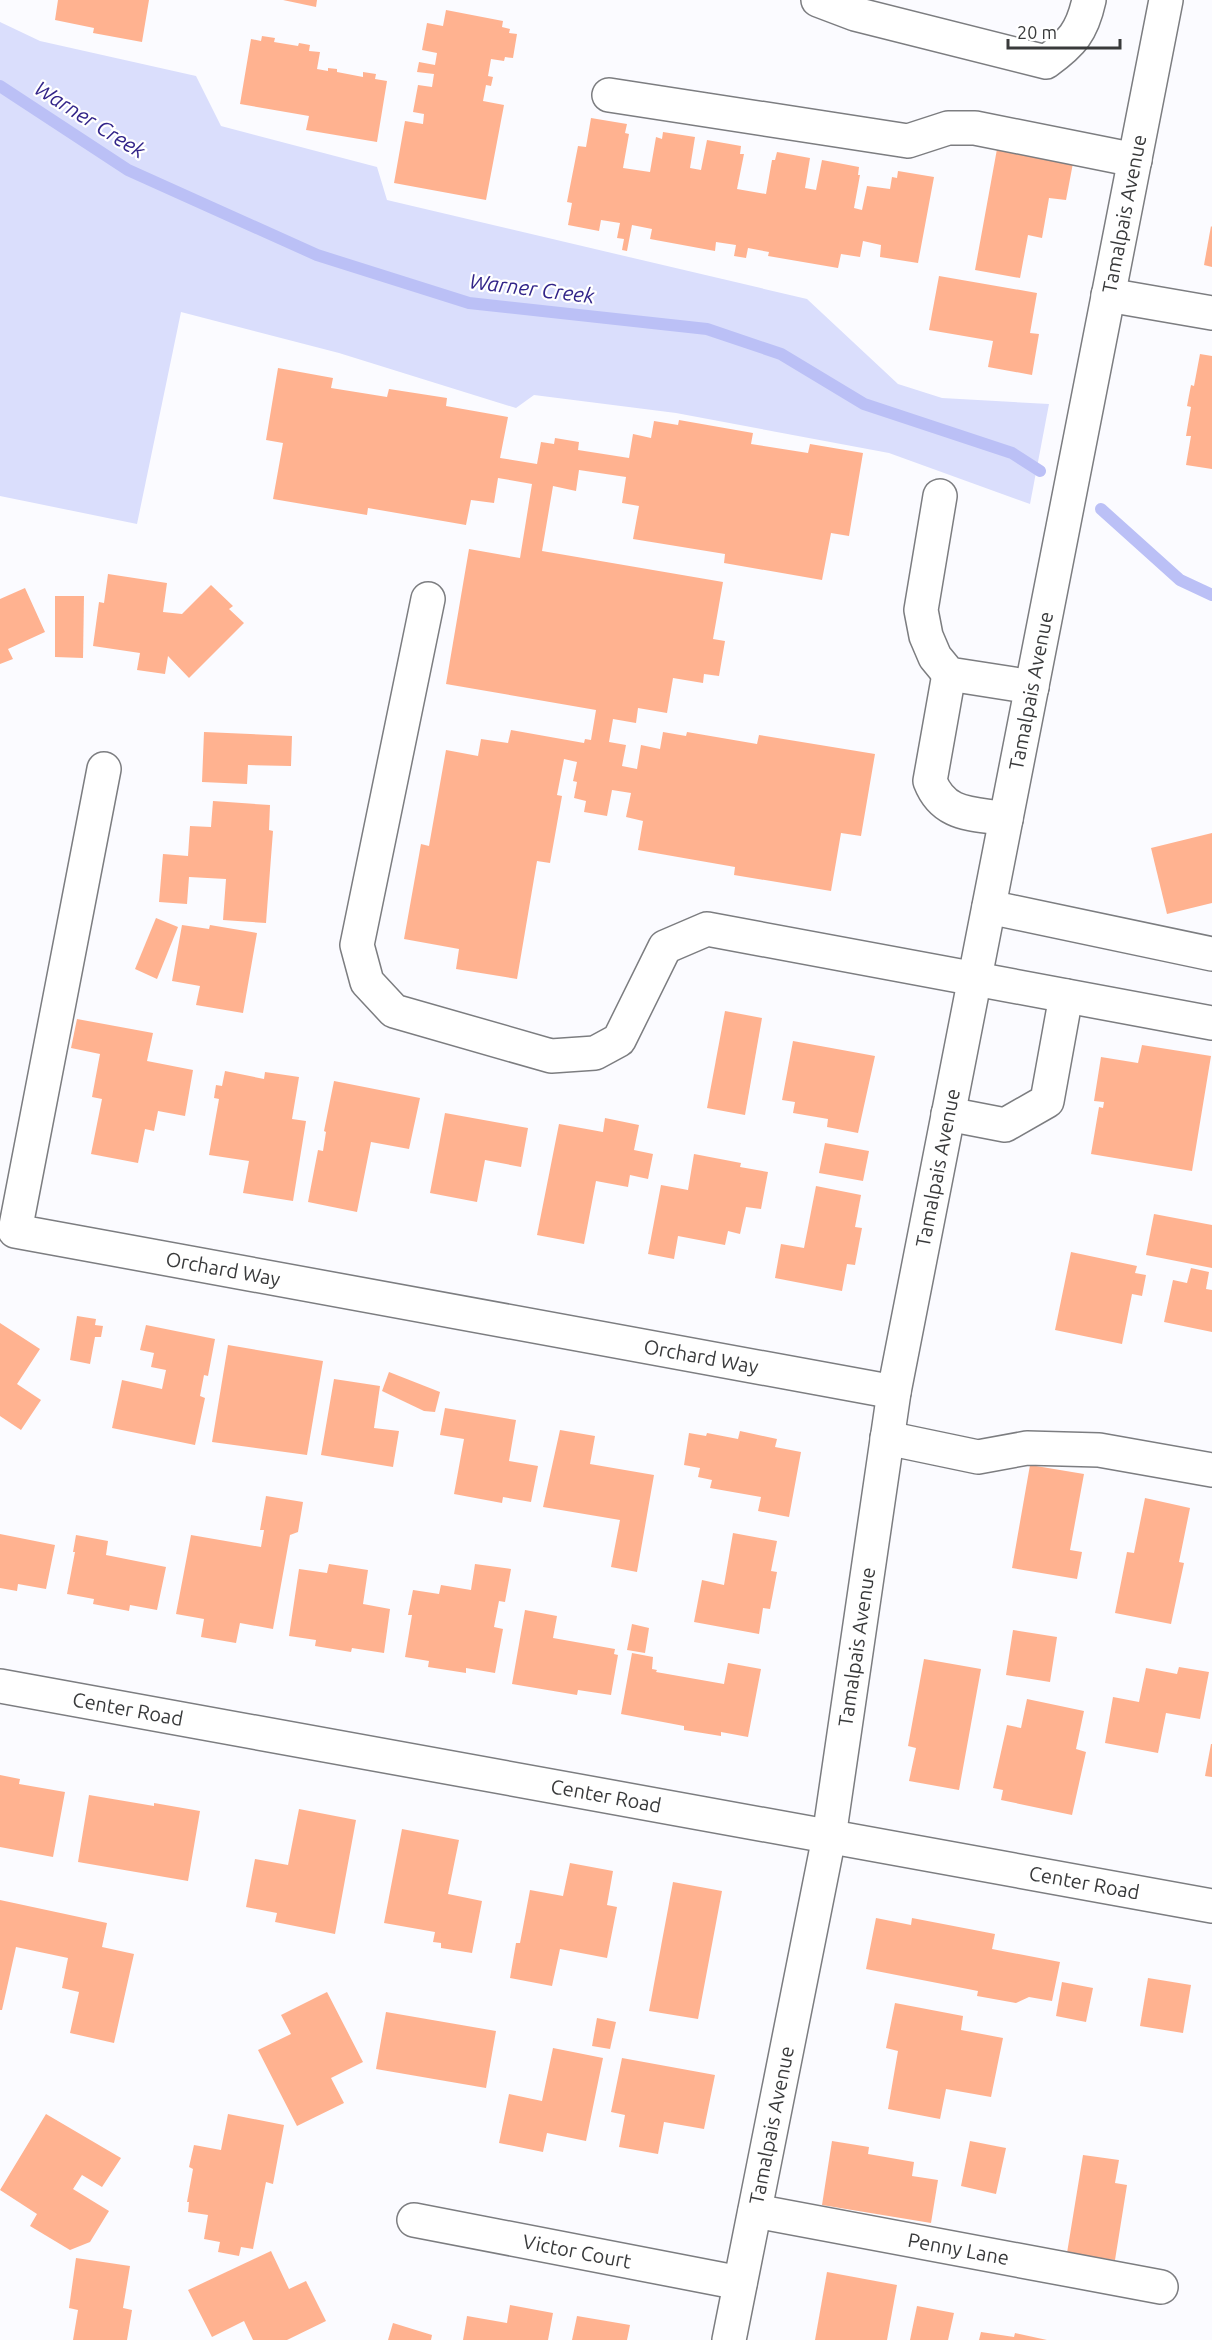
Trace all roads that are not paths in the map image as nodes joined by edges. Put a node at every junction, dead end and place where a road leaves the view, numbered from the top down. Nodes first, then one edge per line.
1 (818, 0) edge
2 (1089, 0) edge
3 (1166, 0) edge
4 (609, 95) dead end
5 (1135, 160) junction
6 (1108, 295) junction
7 (1212, 313) edge
8 (940, 496) dead end
9 (428, 599) dead end
10 (949, 674) junction
11 (1032, 687) junction
12 (104, 769) dead end
13 (1006, 819) junction
14 (989, 907) junction
15 (1212, 954) edge
16 (975, 979) junction
17 (1066, 996) junction
18 (1212, 1023) edge
19 (948, 1114) junction
20 (894, 1392) junction
21 (887, 1438) junction
22 (1212, 1470) edge
23 (0, 1686) edge
24 (830, 1837) junction
25 (1212, 1906) edge
26 (755, 2211) junction
27 (414, 2220) dead end
28 (740, 2283) junction
29 (1161, 2287) dead end
30 (729, 2340) edge

1 - 2 street
3 - 5 street, Tamalpais Avenue
4 - 5 street
5 - 6 street, Tamalpais Avenue
6 - 7 street
6 - 11 street, Tamalpais Avenue
8 - 10 street
9 - 16 street
10 - 11 street
10 - 13 street
11 - 13 street, Tamalpais Avenue
12 - 20 street, Orchard Way
13 - 14 street, Tamalpais Avenue
14 - 15 street
14 - 16 street, Tamalpais Avenue
16 - 17 street
16 - 19 street, Tamalpais Avenue
17 - 18 street
17 - 19 street
19 - 20 street, Tamalpais Avenue
20 - 21 street, Tamalpais Avenue
21 - 22 street
21 - 24 street, Tamalpais Avenue
23 - 24 street, Center Road
24 - 25 street, Center Road
24 - 26 street, Tamalpais Avenue
26 - 28 street, Tamalpais Avenue
26 - 29 street, Penny Lane
27 - 28 street, Victor Court
28 - 30 street, Tamalpais Avenue

